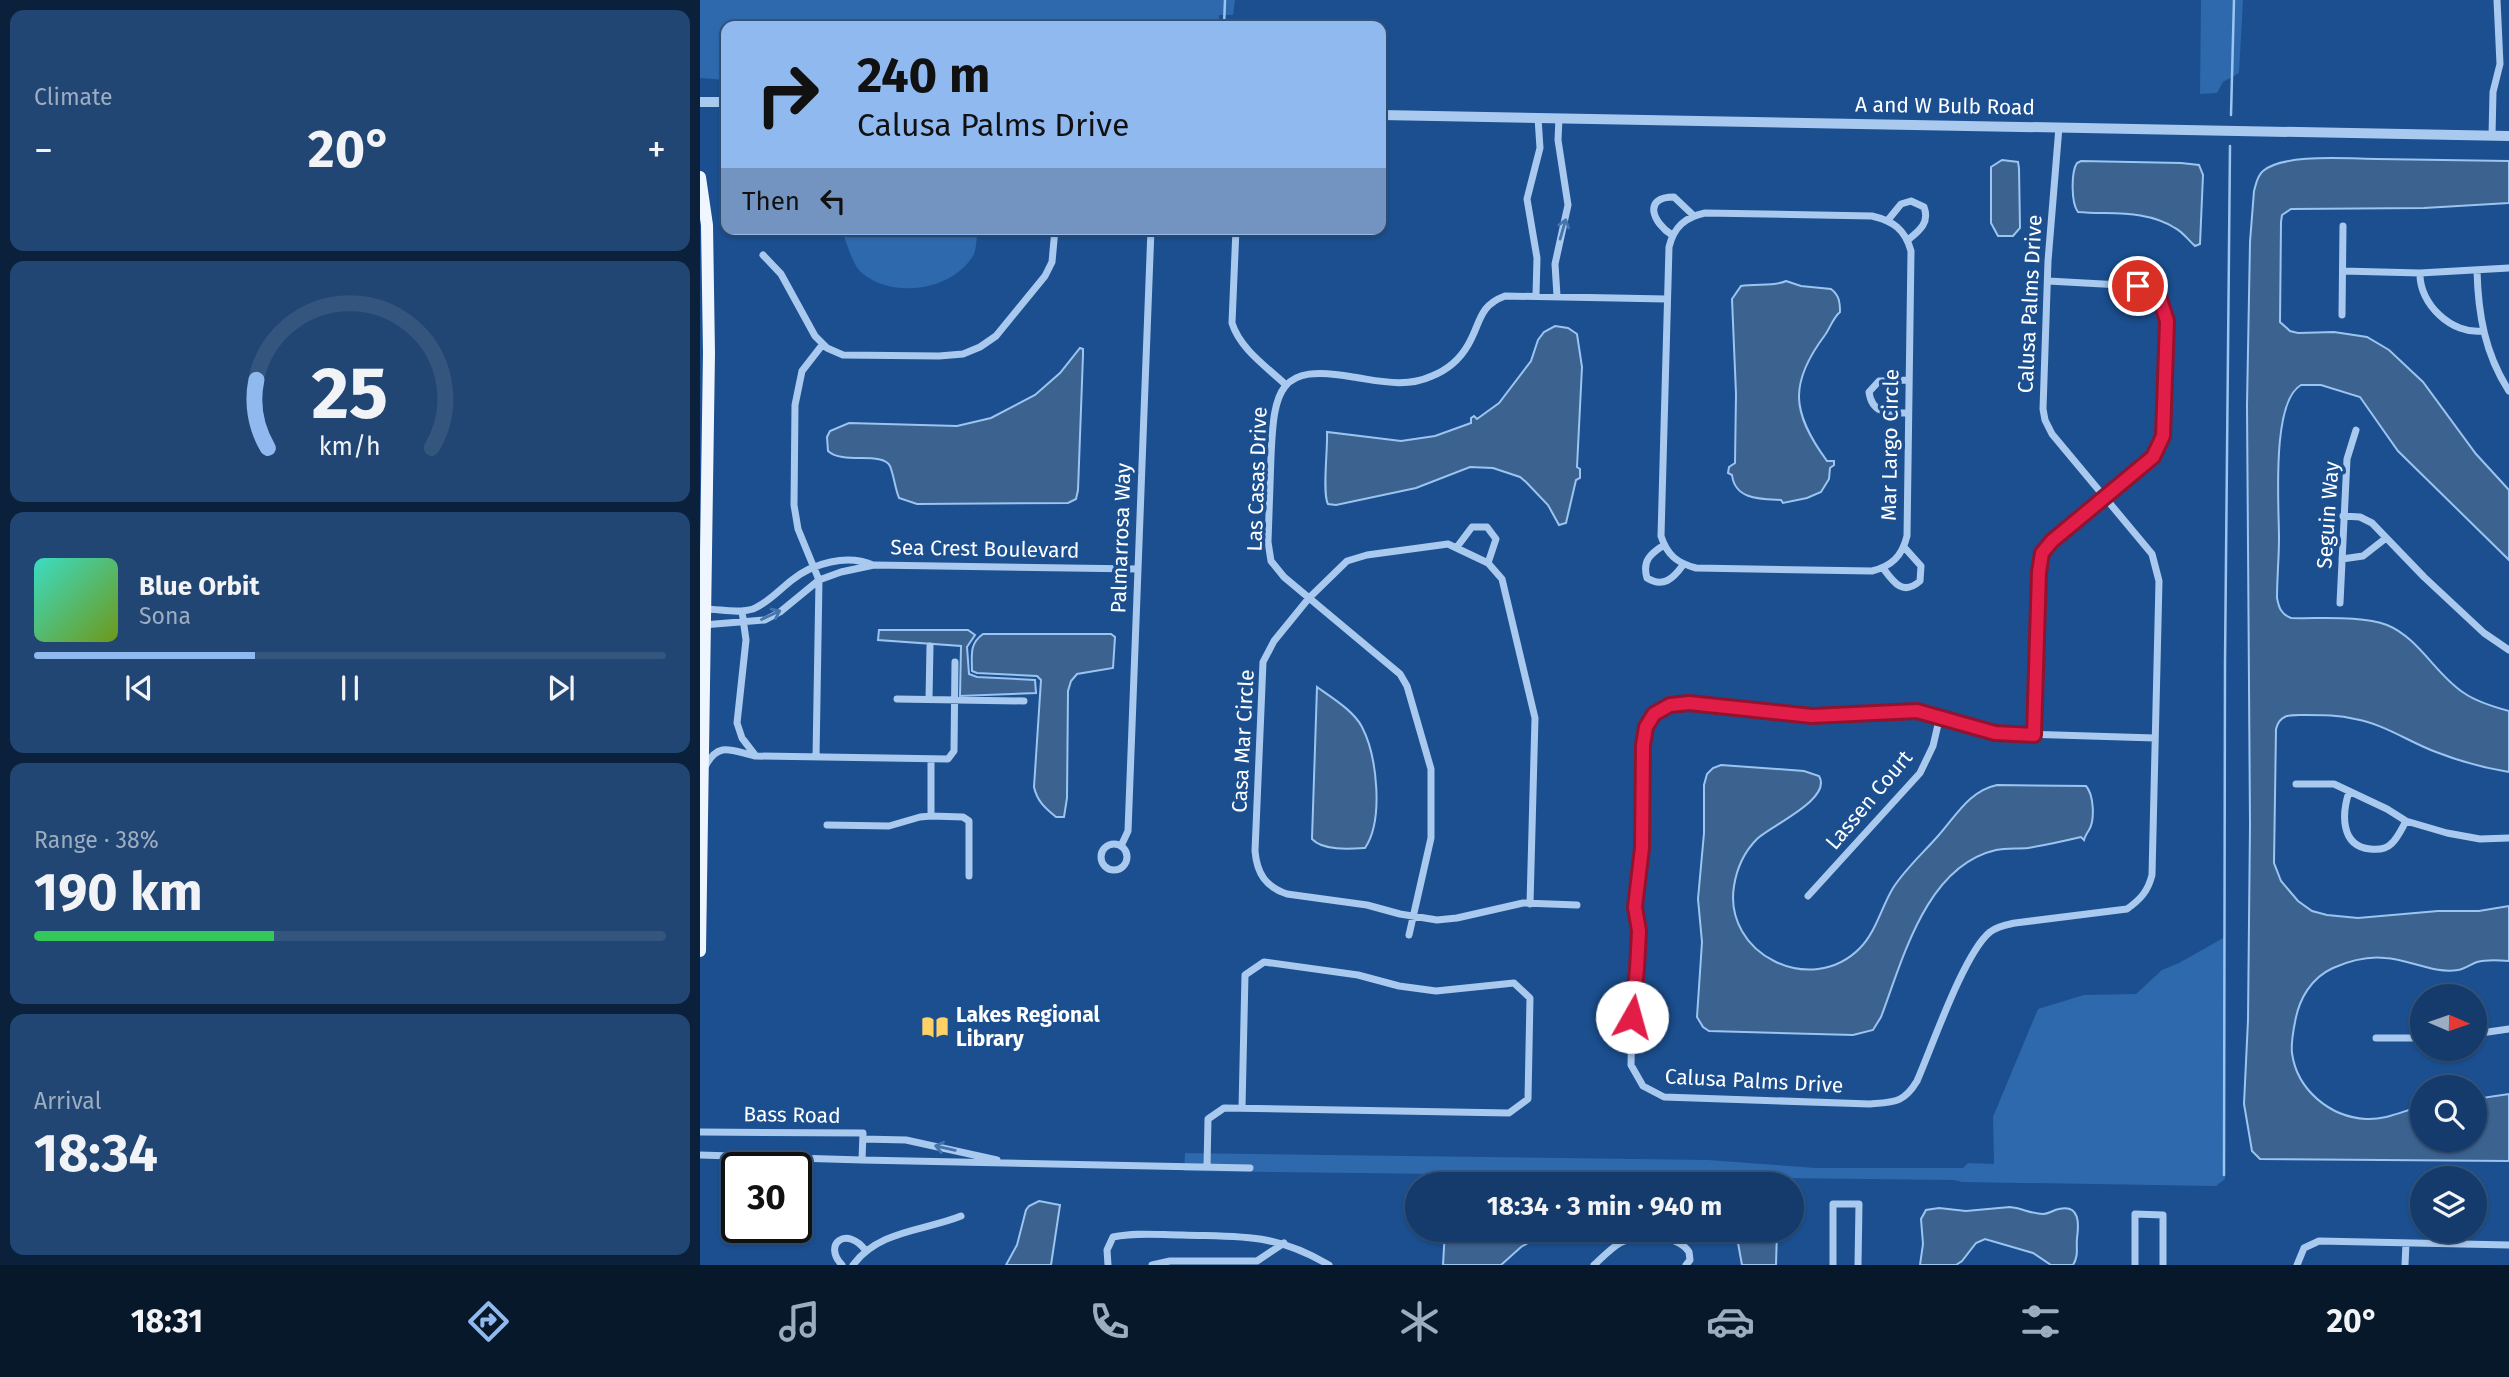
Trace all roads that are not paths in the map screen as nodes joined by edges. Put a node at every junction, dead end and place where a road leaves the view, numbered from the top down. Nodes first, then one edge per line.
1 (2497, 0) edge
2 (700, 102) edge
3 (721, 102) edge
4 (1386, 115) edge
5 (1538, 118) junction
6 (1559, 118) junction
7 (2059, 127) junction
8 (2492, 135) junction
9 (2509, 136) edge
10 (700, 177) edge
11 (1693, 215) junction
12 (1888, 220) junction
13 (2343, 226) dead end
14 (1054, 235) edge
15 (1151, 235) edge
16 (1236, 235) edge
17 (1672, 235) junction
18 (1908, 240) junction
19 (763, 255) dead end
20 (2509, 268) edge
21 (2477, 270) junction
22 (2343, 271) junction
23 (2420, 273) junction
24 (2048, 281) junction
25 (1536, 295) junction
26 (1557, 296) junction
27 (1666, 299) junction
28 (2342, 316) dead end
29 (2483, 331) junction
30 (823, 344) junction
31 (1909, 380) junction
32 (1286, 385) junction
33 (2509, 391) edge
34 (1909, 412) junction
35 (2356, 430) dead end
36 (2105, 498) junction
37 (2343, 516) junction
38 (2386, 538) junction
39 (1664, 545) junction
40 (1457, 547) junction
41 (1904, 547) junction
42 (2342, 559) junction
43 (1488, 563) junction
44 (874, 565) junction
45 (1683, 565) junction
46 (813, 568) junction
47 (1883, 568) junction
48 (1138, 569) junction
49 (819, 580) junction
50 (1309, 598) junction
51 (2340, 603) dead end
52 (702, 609) edge
53 (742, 611) junction
54 (745, 623) junction
55 (702, 625) edge
56 (930, 646) dead end
57 (2509, 650) edge
58 (955, 662) dead end
59 (897, 699) dead end
60 (929, 699) junction
61 (955, 699) junction
62 (1024, 701) dead end
63 (1940, 716) junction
64 (2034, 735) junction
65 (2155, 738) junction
66 (755, 756) junction
67 (816, 757) junction
68 (931, 759) junction
69 (702, 772) junction
70 (2296, 784) dead end
71 (2349, 792) junction
72 (931, 816) junction
73 (2406, 821) junction
74 (827, 825) dead end
75 (2509, 838) edge
76 (1121, 846) dead end
77 (969, 876) dead end
78 (1808, 897) dead end
79 (1530, 904) junction
80 (1577, 905) dead end
81 (1413, 917) junction
82 (1409, 935) dead end
83 (700, 951) edge
84 (2509, 1029) edge
85 (2487, 1032) edge
86 (2376, 1038) dead end
87 (2410, 1038) edge
88 (1242, 1108) junction
89 (700, 1132) edge
90 (863, 1139) junction
91 (700, 1155) edge
92 (862, 1160) junction
93 (1011, 1164) junction
94 (1207, 1167) junction
95 (1250, 1168) dead end
96 (961, 1216) dead end
97 (1284, 1243) junction
98 (2406, 1243) junction
99 (2509, 1245) edge
100 (866, 1251) junction
101 (842, 1265) edge
102 (853, 1265) edge
103 (1108, 1265) edge
104 (1152, 1265) edge
105 (1329, 1265) edge
106 (1594, 1265) edge
107 (1686, 1265) edge
108 (1833, 1265) edge
109 (1858, 1265) edge
110 (2135, 1265) edge
111 (2162, 1265) edge
112 (2297, 1265) edge
113 (2405, 1265) edge

1 - 8 street
2 - 3 street
4 - 5 street, A and W Bulb Road
5 - 6 street, A and W Bulb Road
5 - 25 street
6 - 7 street, A and W Bulb Road
26 -> 6 street
7 - 8 street, A and W Bulb Road
7 - 24 street, Calusa Palms Drive
8 - 9 street, A and W Bulb Road
10 - 52 main road
11 - 12 street
11 - 17 street
11 - 17 street
12 - 18 street
12 - 18 street
13 - 22 street
14 - 30 street
15 - 48 street, Palmarrosa Way
16 - 32 street
17 - 27 street
18 - 31 street, Mar Largo Circle
19 - 30 street
20 - 21 street
21 - 23 street
21 - 29 street
22 - 23 street
22 - 28 street
23 - 29 street
24 - 36 street, Calusa Palms Drive
24 - 36 street
25 - 26 street, Las Casas Drive
25 - 32 street, Las Casas Drive
26 - 27 street, Las Casas Drive
27 - 39 street
29 - 33 street
30 - 46 street
31 - 34 street, Mar Largo Circle
31 - 34 street
32 - 50 street, Las Casas Drive
34 - 41 street, Mar Largo Circle
35 - 37 street, Seguin Way
36 - 64 street
36 - 65 street, Calusa Palms Drive
37 - 38 street
37 - 42 street, Seguin Way
38 - 42 street
38 - 57 street
39 - 45 street
39 - 45 street
40 - 43 street, Casa Mar Circle
40 - 43 street
40 - 50 street, Casa Mar Circle
41 - 47 street, Mar Largo Circle
41 - 47 street
42 - 51 street, Seguin Way
43 - 79 street, Casa Mar Circle
44 - 46 street, Sea Crest Boulevard
44 - 48 street, Sea Crest Boulevard
44 - 49 street, Sea Crest Boulevard
45 - 47 street
46 - 49 street
46 - 53 street, Sea Crest Boulevard
48 - 76 street, Palmarrosa Way
54 -> 49 street, Sea Crest Boulevard
49 - 67 street
50 - 81 street, Las Casas Drive
50 - 81 street, Casa Mar Circle
52 - 53 street, Sea Crest Boulevard
52 - 55 main road
53 - 54 street
54 - 55 street, Sea Crest Boulevard
54 - 66 street
55 - 69 main road
56 - 60 street
58 - 61 street
59 - 60 street
60 - 61 street
61 - 62 street
61 - 68 street
63 - 64 street, Calusa Palms Drive
63 - 65 street, Calusa Palms Drive
63 - 78 street, Lassen Court
64 - 65 street, Calusa Palms Drive
66 - 67 street
66 - 69 street
67 - 68 street
68 - 72 street
69 - 83 main road
70 - 71 street
71 - 73 street
71 - 73 street
72 - 74 street
72 - 77 street
73 - 75 street
79 - 80 street, Casa Mar Circle
79 - 81 street, Casa Mar Circle
81 - 82 street, Las Casas Drive
84 - 85 street
86 - 87 street
88 - 88 street
88 - 94 street
89 - 90 street, Bass Road
90 - 92 street, Bass Road
93 -> 90 street
91 - 92 street, Bass Road
92 - 93 street
93 - 94 street
94 - 95 street
96 - 100 street
97 - 103 street
97 - 104 street
97 - 105 street
98 - 99 street
98 - 112 street
98 - 113 street
100 - 101 street
100 - 102 street
106 - 107 street
108 - 109 street
110 - 111 street

